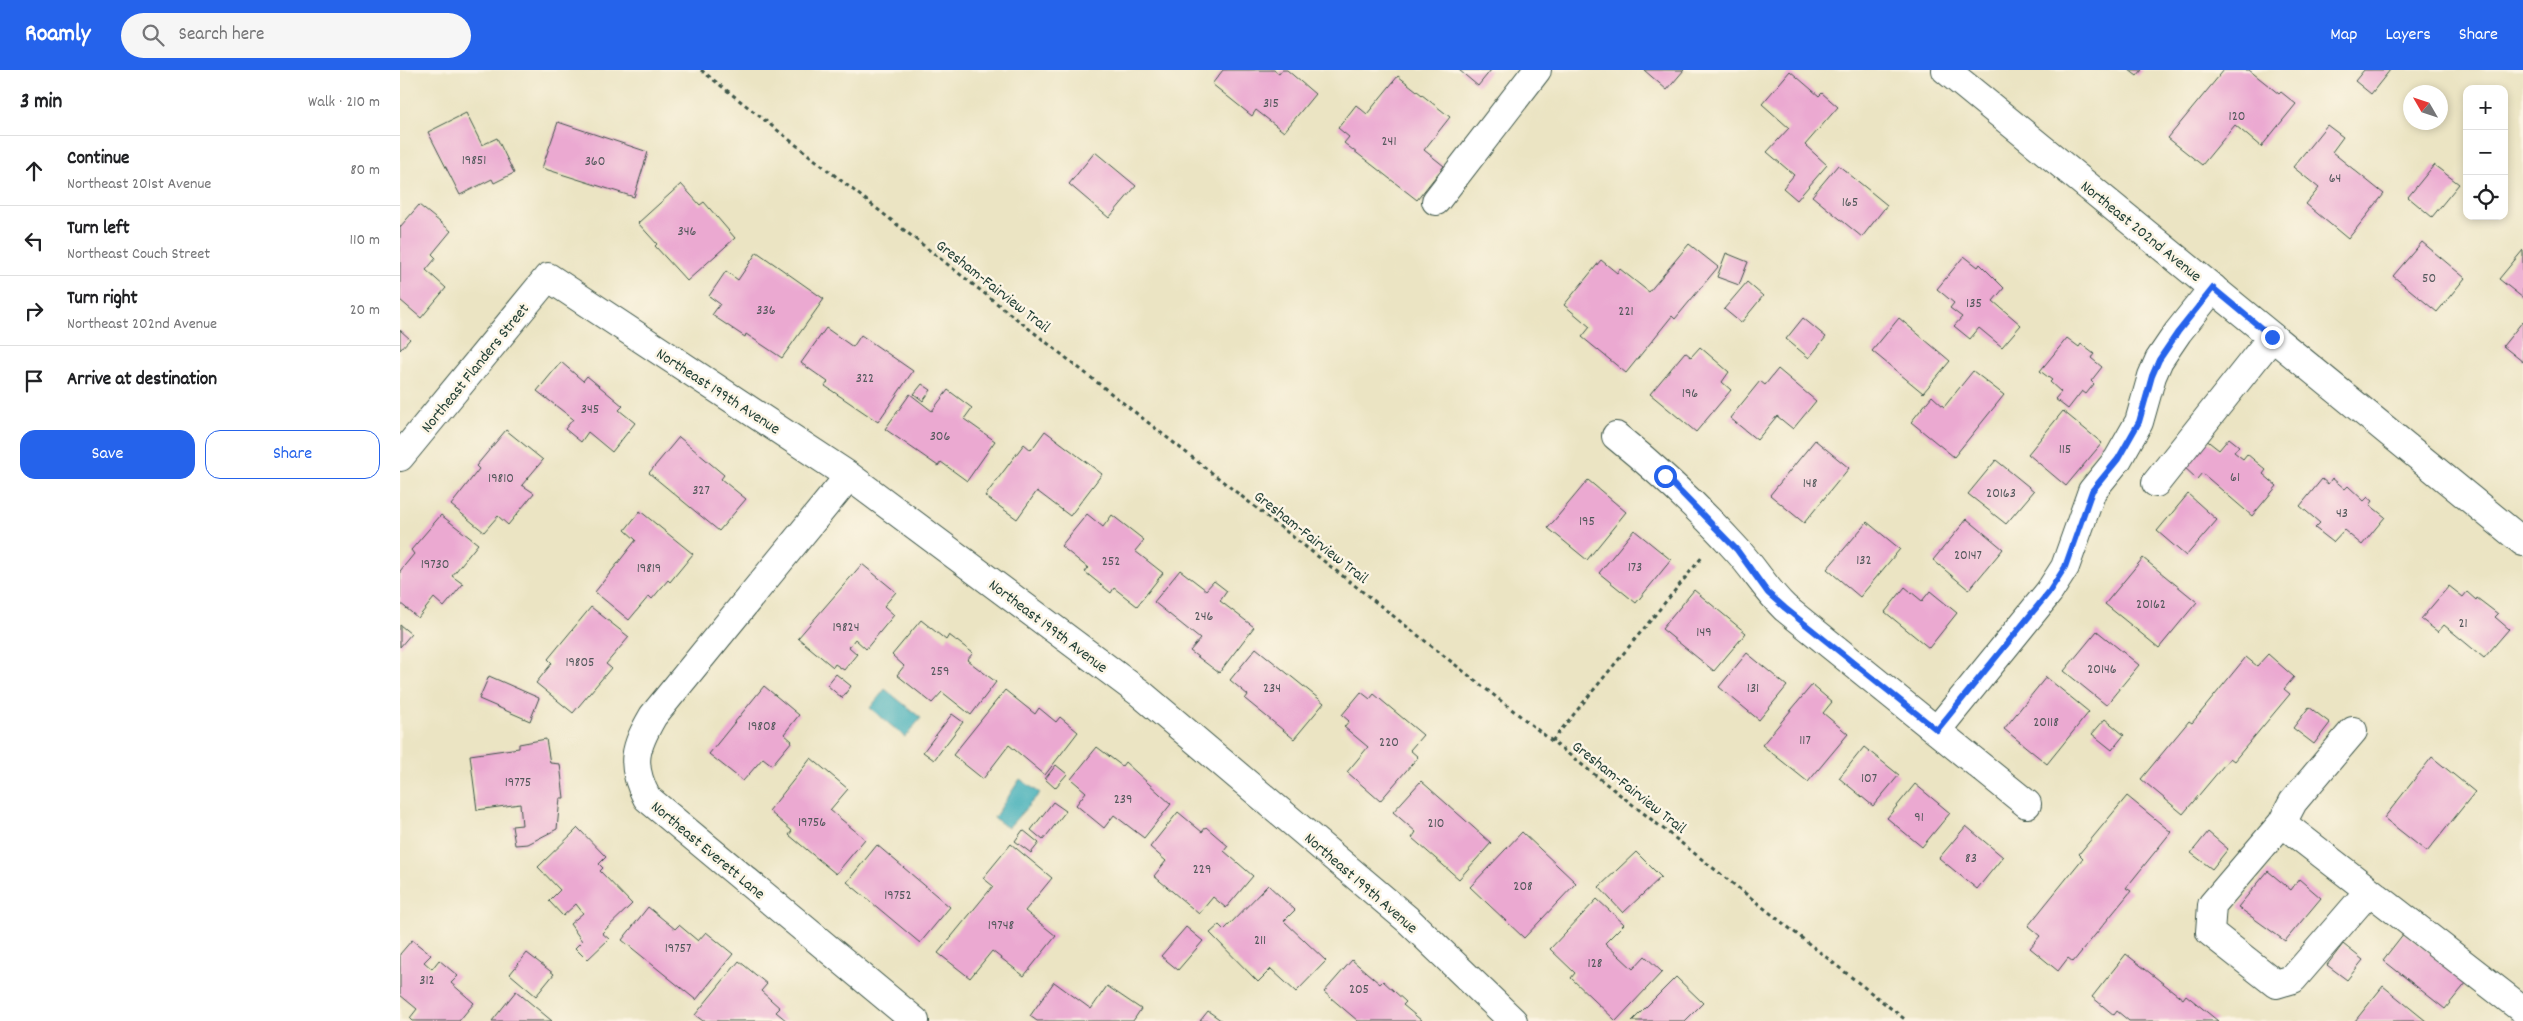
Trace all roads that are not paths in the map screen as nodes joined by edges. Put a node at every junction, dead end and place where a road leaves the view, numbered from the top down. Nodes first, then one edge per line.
1 (1537, 70) edge
2 (1946, 70) edge
3 (1436, 202) dead end
4 (548, 277) joint
5 (2213, 288) junction
6 (2272, 337) junction
7 (1616, 436) dead end
8 (400, 456) edge
9 (849, 476) junction
10 (2156, 483) dead end
11 (2523, 542) edge
12 (1937, 730) junction
13 (2353, 731) dead end
14 (2027, 804) dead end
15 (2282, 823) junction
16 (2369, 891) junction
17 (2523, 1010) edge
18 (915, 1021) edge
19 (1513, 1021) edge

1 - 3 street
2 - 5 street, Northeast 202nd Avenue
4 - 8 street, Northeast Flanders Street
4 - 9 street, Northeast 199th Avenue
5 - 6 street, Northeast 202nd Avenue
5 - 12 street
6 - 10 street
6 - 11 street, Northeast 202nd Avenue
7 - 12 street
9 - 18 street, Northeast Everett Lane
9 - 19 street, Northeast 199th Avenue
12 - 14 street
13 - 15 street
15 - 16 street
15 - 16 street
16 - 17 street

